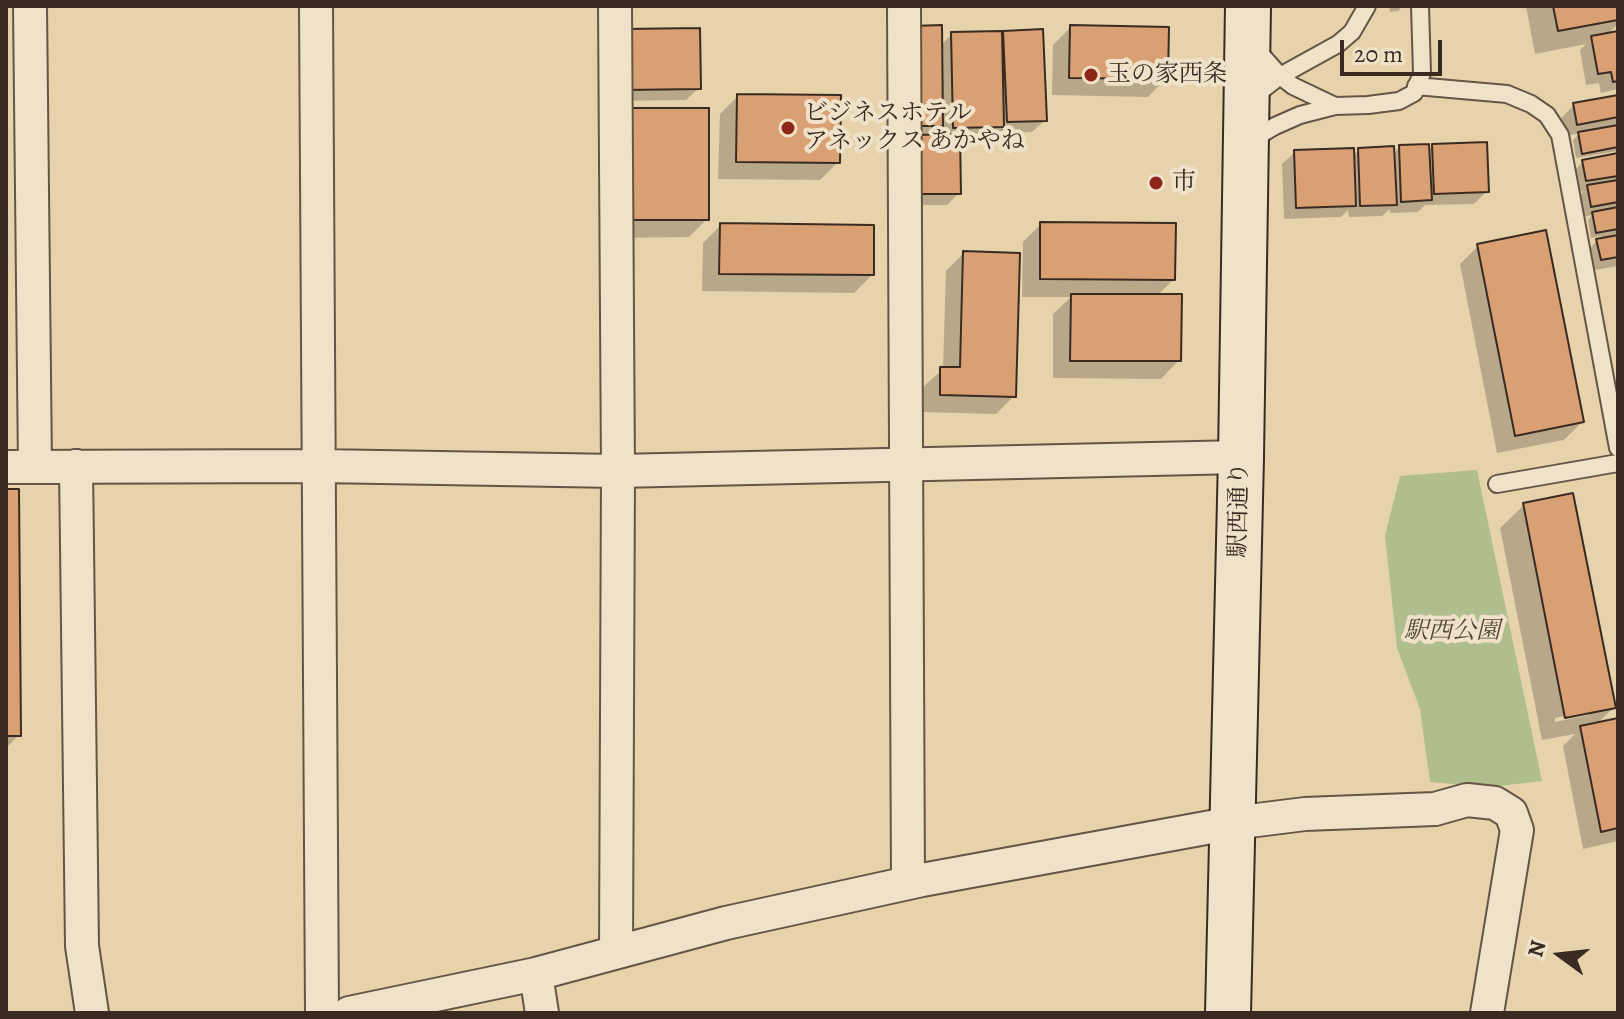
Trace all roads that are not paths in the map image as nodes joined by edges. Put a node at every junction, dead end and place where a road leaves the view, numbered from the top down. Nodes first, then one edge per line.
1 (30, 6) edge
2 (316, 6) edge
3 (615, 6) edge
4 (904, 6) edge
5 (1367, 6) edge
6 (1420, 6) edge
7 (1248, 22) edge
8 (1280, 76) junction
9 (1416, 86) junction
10 (1335, 106) junction
11 (1245, 124) junction
12 (1618, 448) edge
13 (1241, 457) junction
14 (1618, 463) edge
15 (76, 466) junction
16 (320, 466) junction
17 (908, 466) junction
18 (20, 467) edge
19 (618, 471) junction
20 (1497, 484) dead end
21 (1233, 823) junction
22 (908, 882) junction
23 (616, 952) junction
24 (536, 974) junction
25 (92, 1013) edge
26 (322, 1013) edge
27 (349, 1013) edge
28 (542, 1013) edge
29 (1228, 1013) edge
30 (1487, 1013) edge

1 - 18 street
2 - 16 street
3 - 19 street
4 - 17 street
5 - 8 lane
6 - 9 lane
7 - 8 lane
7 - 11 street, 駅西通り
8 - 10 lane
8 - 11 lane
9 - 10 lane
9 - 12 lane
10 - 11 lane
11 - 13 street, 駅西通り
13 - 17 street
13 - 21 street, 駅西通り
14 - 20 lane
15 - 16 street
15 - 18 street
15 - 25 street
16 - 19 street
16 - 26 street
17 - 19 street
17 - 22 street
19 - 23 street
21 - 22 street
21 - 29 street, 駅西通り
21 - 30 street
22 - 23 street
23 - 24 street
24 - 27 street
24 - 28 street

